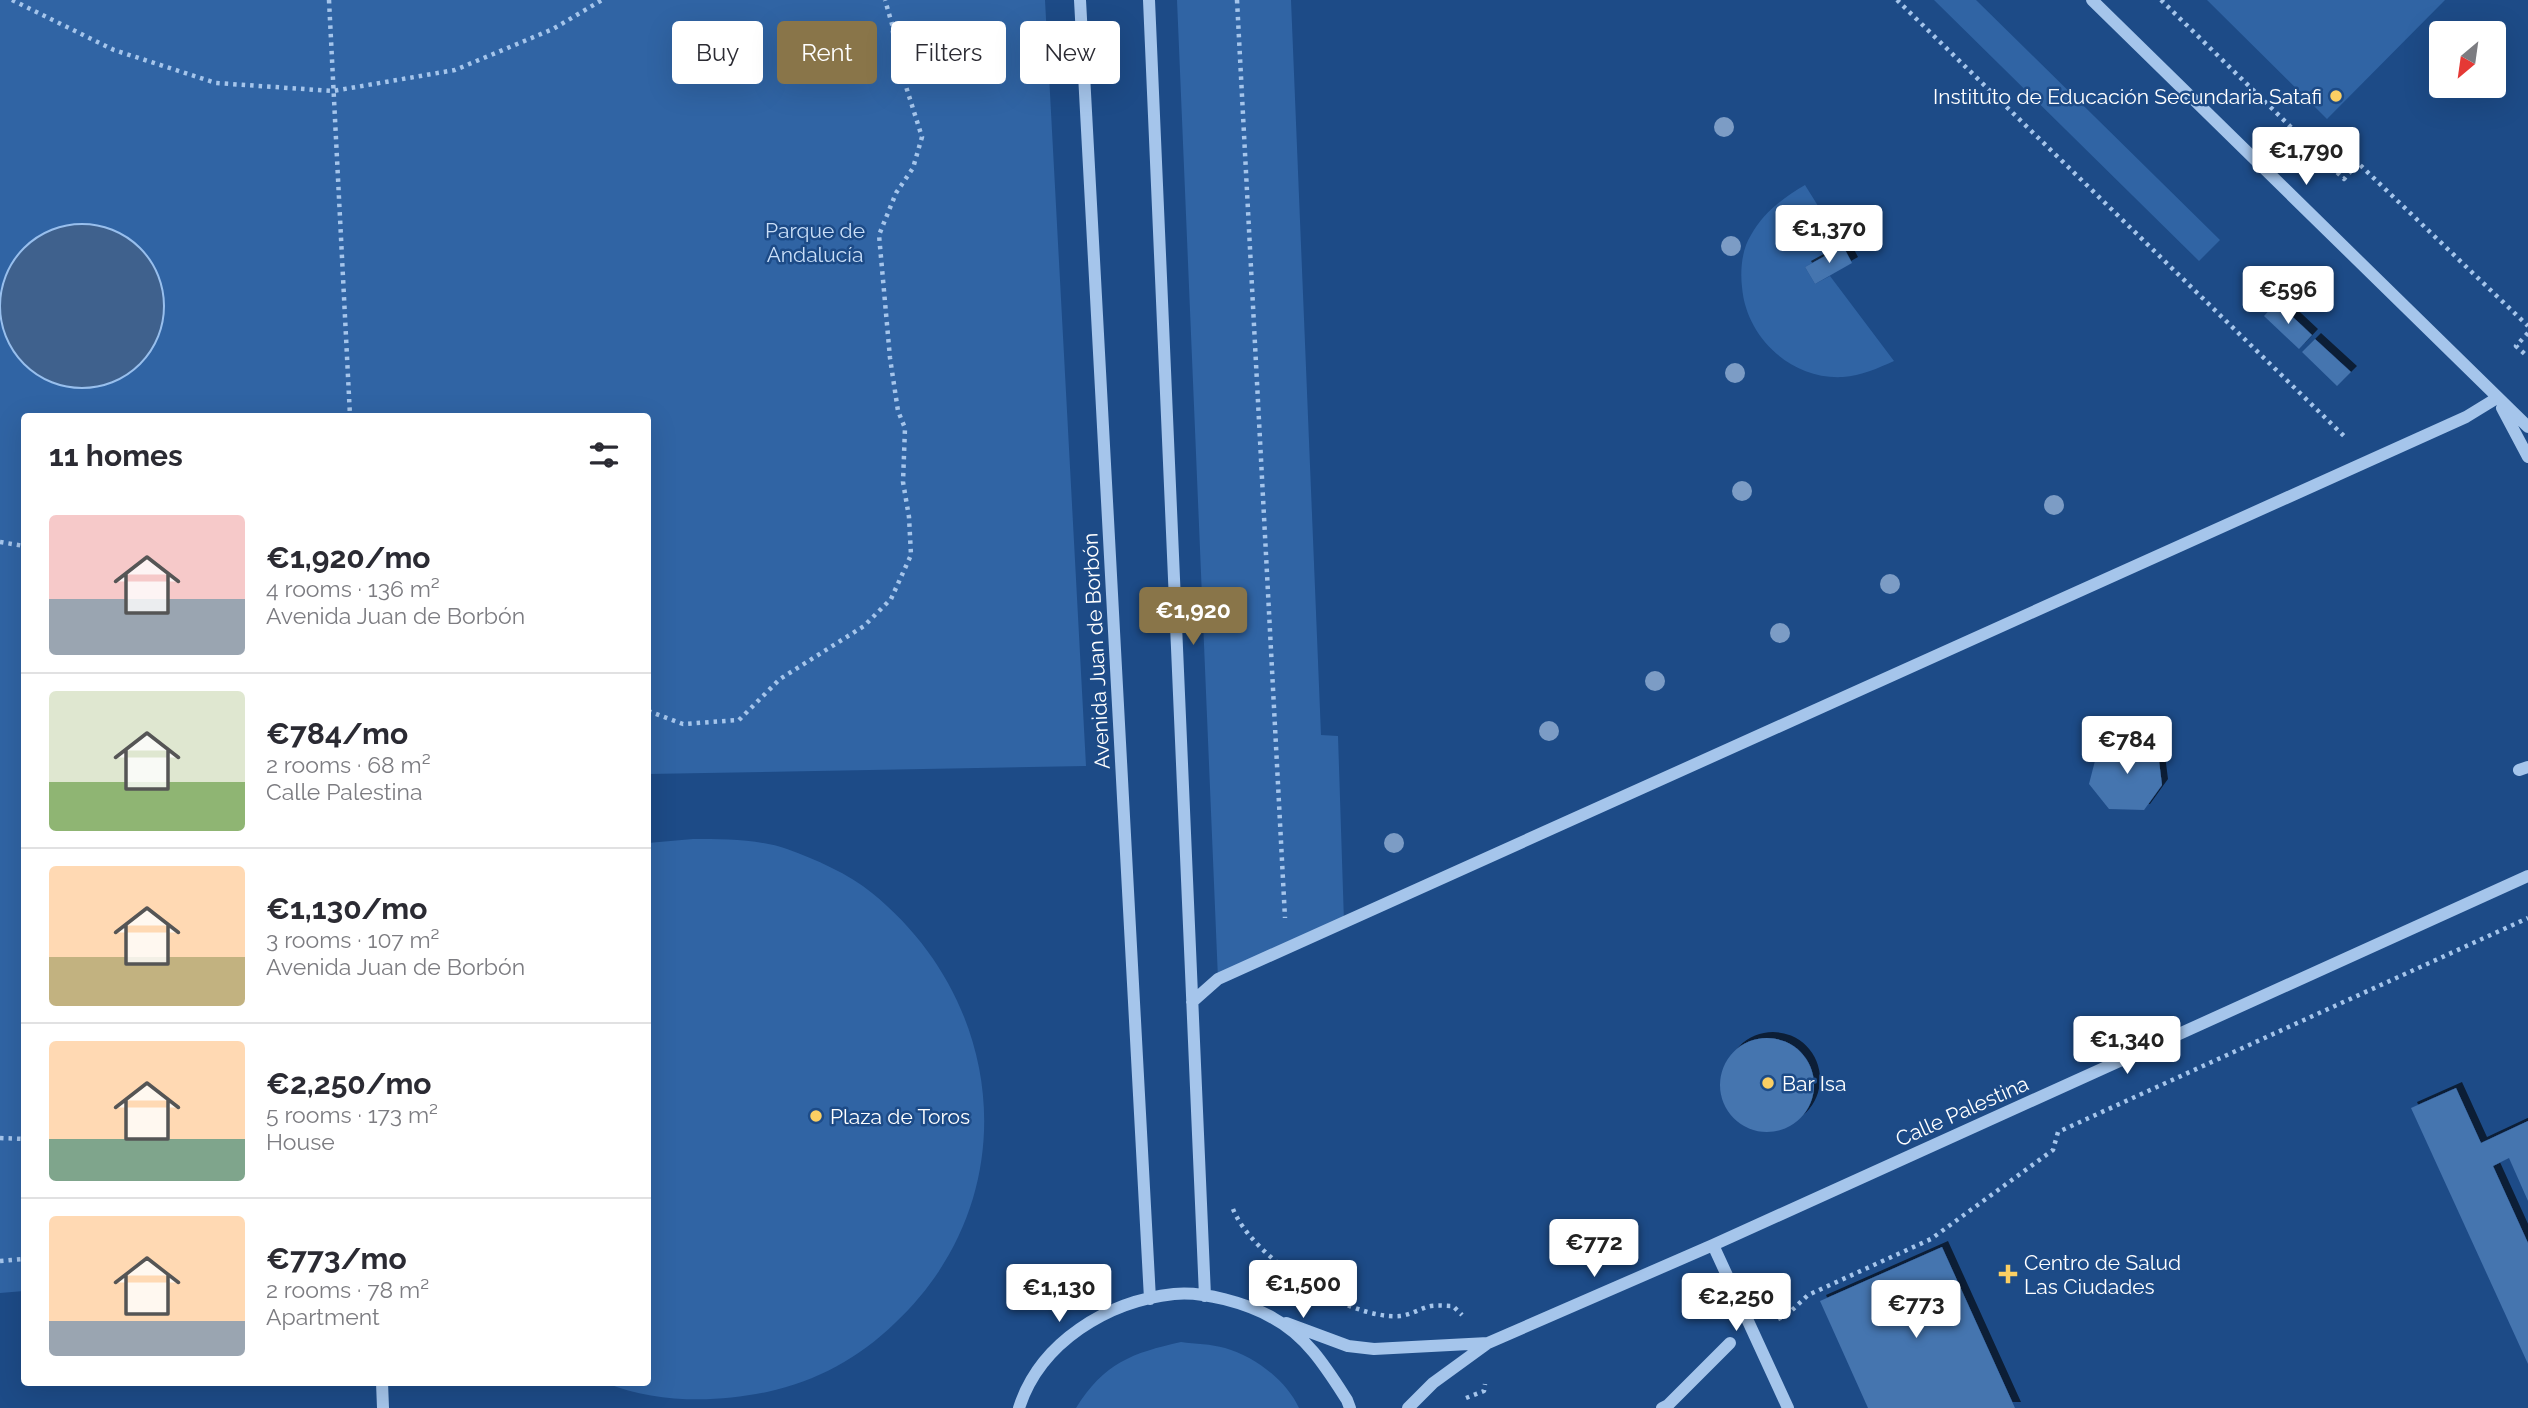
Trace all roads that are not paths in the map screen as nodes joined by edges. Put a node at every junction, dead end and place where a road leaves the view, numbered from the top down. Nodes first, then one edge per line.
1 (1080, 0) edge
2 (1149, 0) edge
3 (2092, 0) edge
4 (2497, 398) junction
5 (2528, 427) edge
6 (2528, 457) edge
7 (2528, 876) edge
8 (1192, 1002) junction
9 (1713, 1245) junction
10 (1205, 1296) junction
11 (1150, 1299) junction
12 (1273, 1318) junction
13 (1488, 1343) junction
14 (1730, 1343) dead end
15 (382, 1386) edge
16 (383, 1408) edge
17 (1018, 1408) edge
18 (1350, 1408) edge
19 (1408, 1408) edge
20 (1662, 1408) edge
21 (1788, 1408) edge

1 - 11 street, Avenida Juan de Borbón
2 - 8 street
3 - 4 street
4 - 5 street
4 - 6 street
4 - 8 street
7 - 9 street, Calle Palestina
8 - 10 street
9 - 13 street, Calle Palestina
9 - 21 street
10 - 11 street, Calle Palestina
10 - 12 street, Calle Palestina
11 - 17 street, Calle Palestina
12 - 13 street, Calle Palestina
12 - 18 street
13 - 19 street, Calle Palestina
14 - 20 street
15 - 16 street

